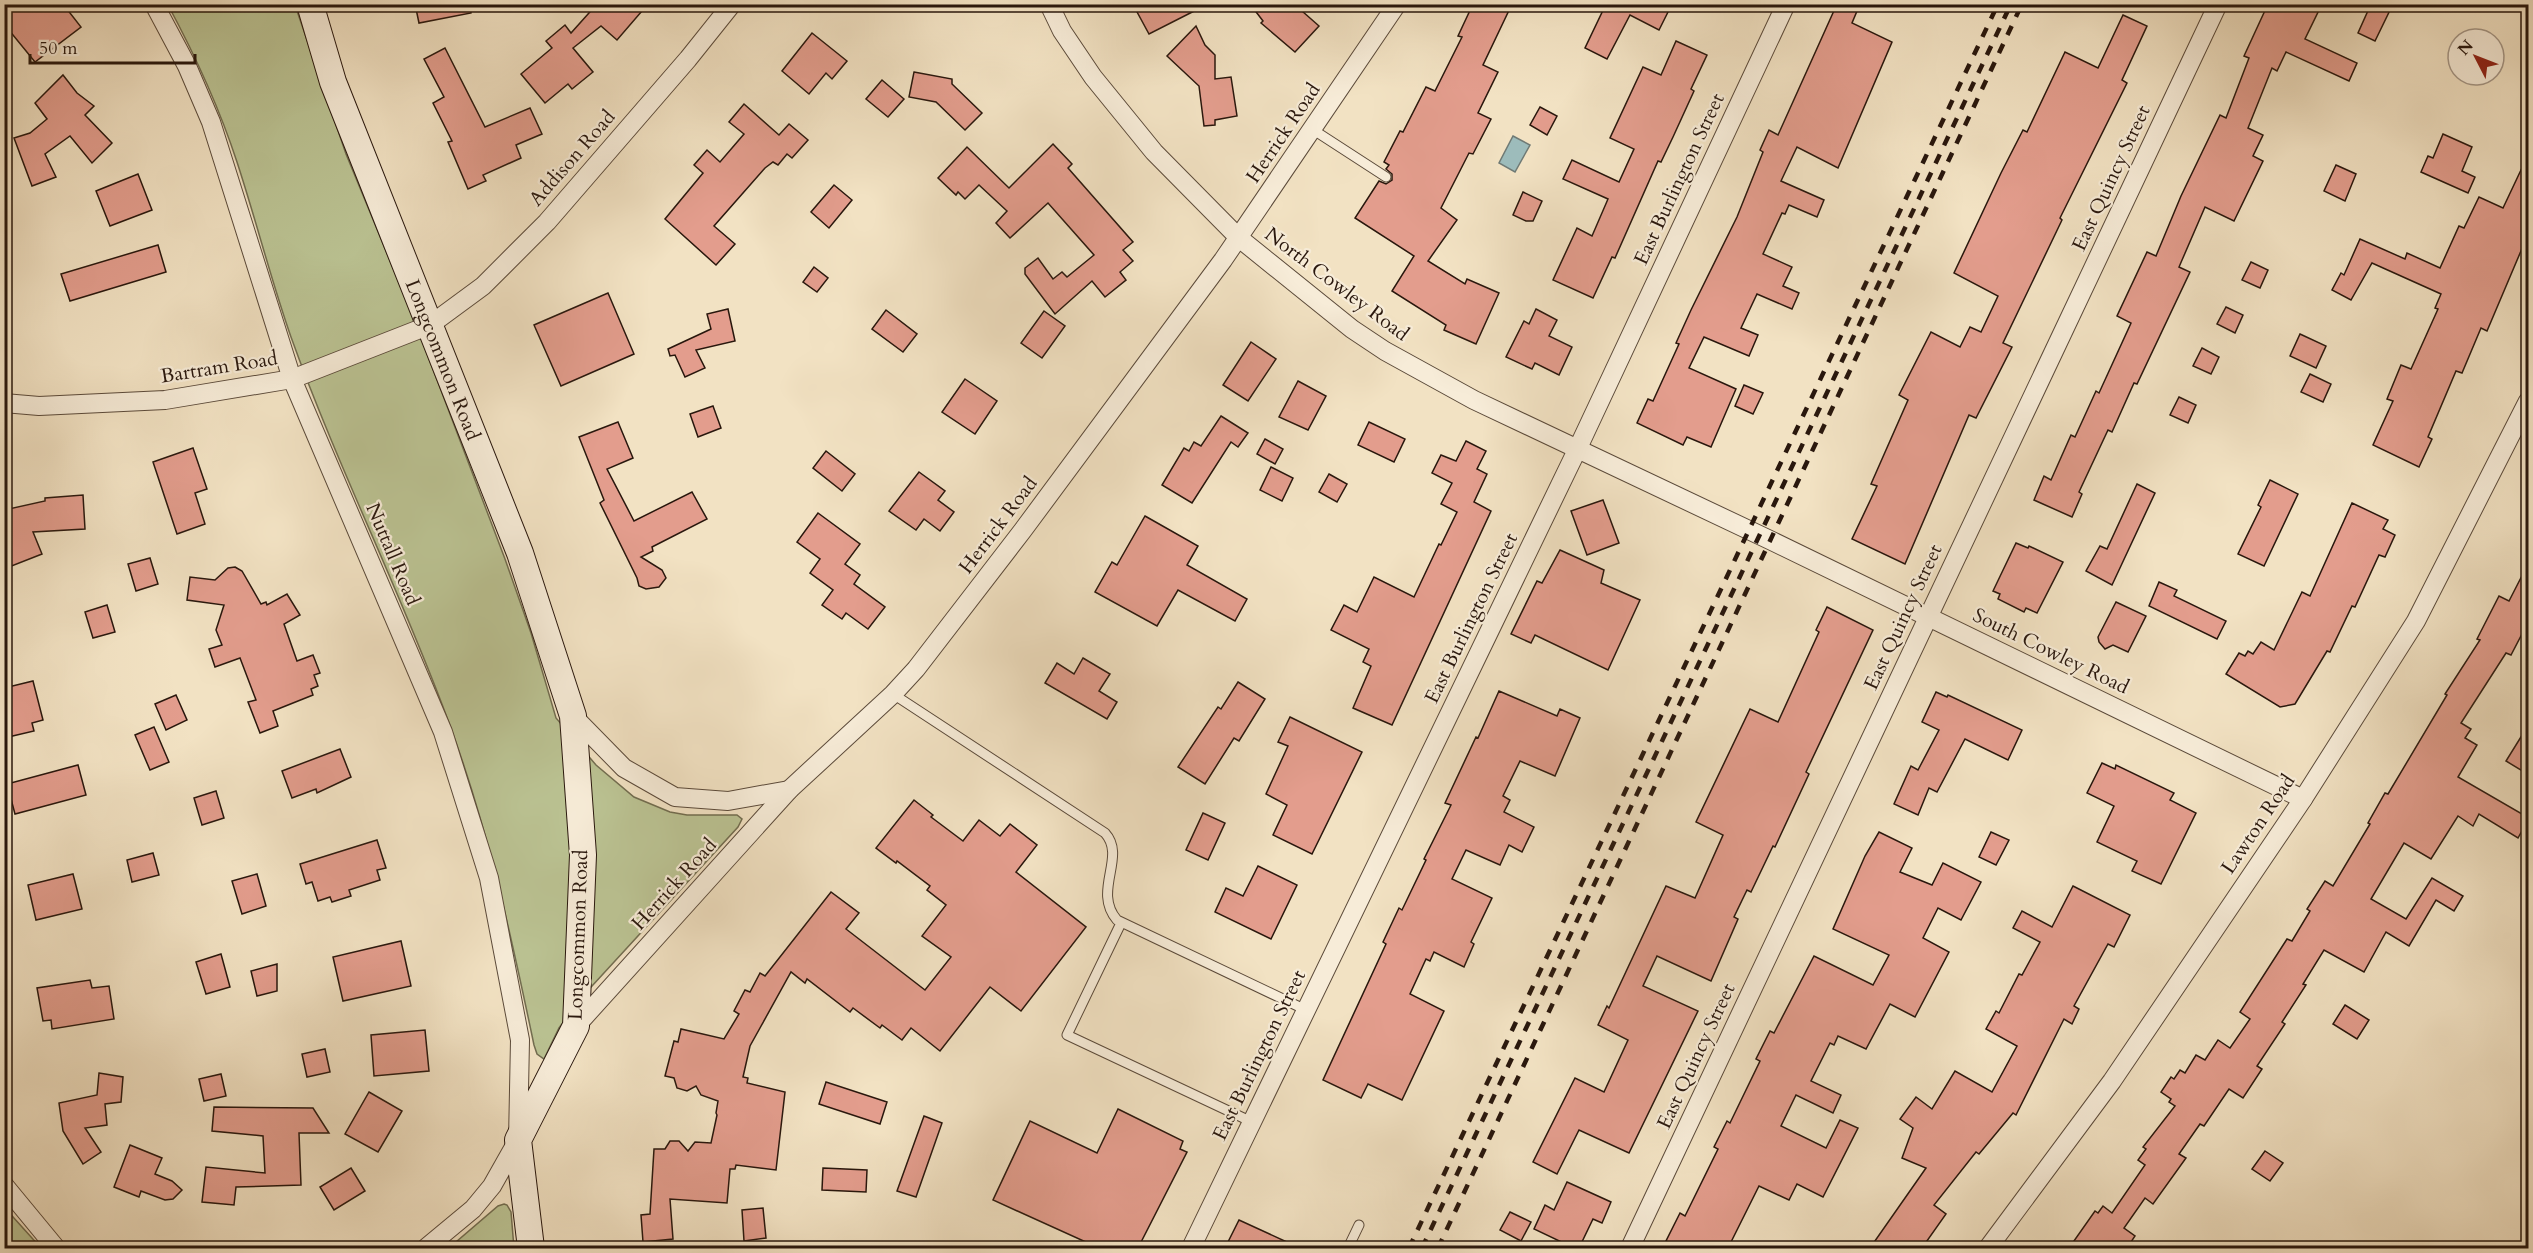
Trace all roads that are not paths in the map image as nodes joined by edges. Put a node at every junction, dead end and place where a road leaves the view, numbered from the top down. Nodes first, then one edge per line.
1 (154, 4) edge
2 (310, 4) edge
3 (732, 4) edge
4 (1048, 4) edge
5 (1397, 4) edge
6 (1786, 4) edge
7 (2218, 4) edge
8 (1312, 129) junction
9 (1386, 177) dead end
10 (1239, 238) junction
11 (430, 325) junction
12 (292, 379) junction
13 (2529, 401) edge
14 (4, 403) edge
15 (1577, 450) junction
16 (1779, 544) joint
17 (1928, 617) junction
18 (893, 694) junction
19 (573, 716) junction
20 (789, 790) junction
21 (2303, 799) junction
22 (1121, 923) junction
23 (1306, 1010) junction
24 (576, 1026) junction
25 (1252, 1122) junction
26 (518, 1140) junction
27 (4, 1185) edge
28 (1359, 1225) dead end
29 (56, 1248) edge
30 (426, 1248) edge
31 (531, 1248) edge
32 (1191, 1248) edge
33 (1348, 1248) edge
34 (1630, 1248) edge
35 (1988, 1248) edge

1 - 12 street, Nuttall Road
2 - 11 street, Longcommon Road
3 - 11 street, Addison Road
4 - 10 street, North Cowley Road
5 - 8 street, Herrick Road
6 - 15 street, East Burlington Street
7 - 17 street, East Quincy Street
8 - 9 lane
8 - 10 street, Herrick Road
10 - 15 street, North Cowley Road
10 - 18 street, Herrick Road
11 - 12 street, Bartram Road
11 - 19 street, Longcommon Road
12 - 14 street, Bartram Road
12 - 26 street, Nuttall Road
13 - 21 street, Lawton Road
15 - 16 street, North Cowley Road
15 - 23 street, East Burlington Street
16 - 17 street, South Cowley Road
17 - 21 street, South Cowley Road
17 - 34 street, East Quincy Street
18 - 20 street, Herrick Road
18 - 22 lane
19 - 20 street, Longcommon Road
19 - 24 street, Longcommon Road
20 - 24 street, Herrick Road
21 - 35 street, Lawton Road
22 - 23 lane
22 - 25 lane
23 - 25 street, East Burlington Street
24 - 26 street, Longcommon Road
25 - 32 street, East Burlington Street
26 - 30 street
26 - 31 street
27 - 29 street
28 - 33 lane

